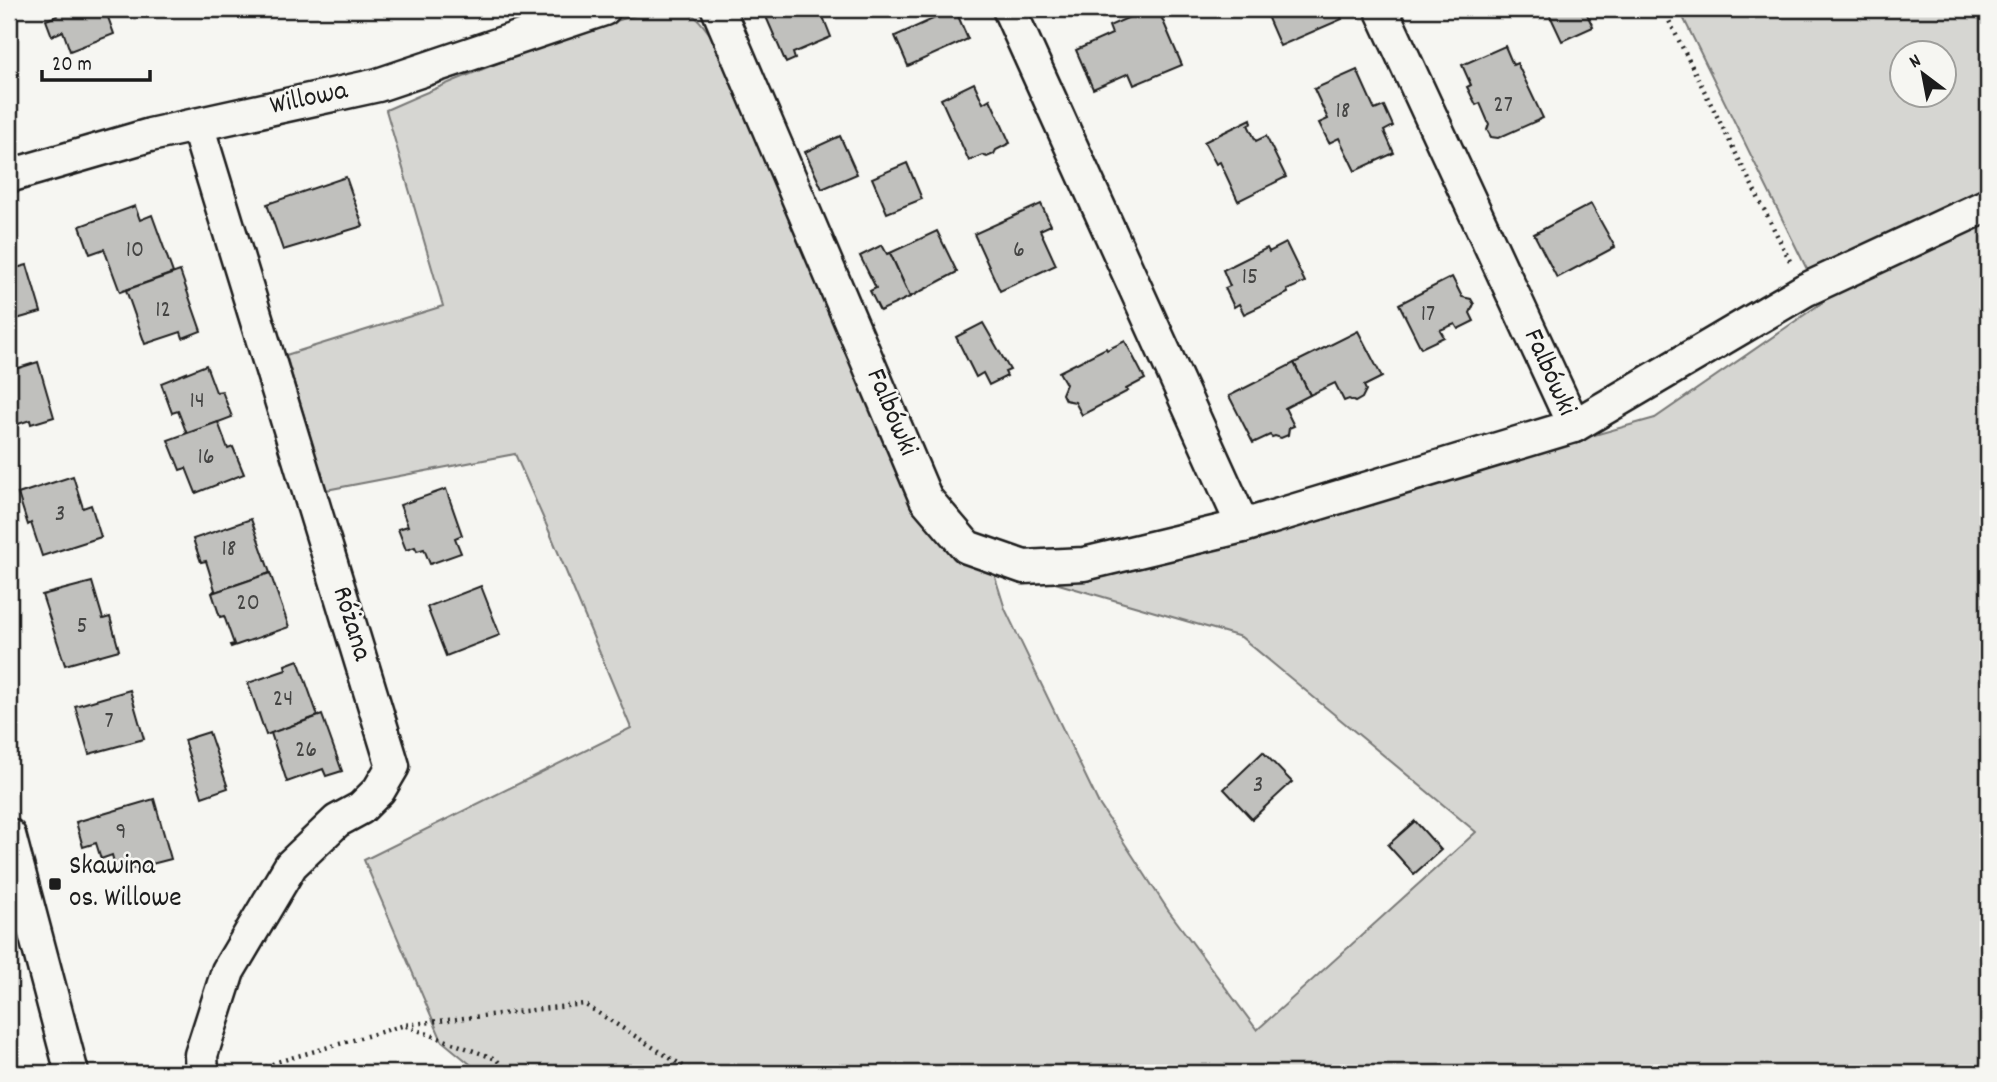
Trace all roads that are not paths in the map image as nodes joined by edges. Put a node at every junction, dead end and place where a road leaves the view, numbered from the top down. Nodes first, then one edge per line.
1 (604, 9) edge
2 (718, 9) edge
3 (1009, 9) edge
4 (1381, 9) edge
5 (197, 125) junction
6 (9, 176) edge
7 (1988, 205) edge
8 (1574, 426) junction
9 (1243, 526) junction
10 (9, 835) edge
11 (72, 1073) edge
12 (202, 1073) edge

1 - 5 street, Willowa
2 - 9 street, Falbówki
3 - 9 street
4 - 8 street, Falbówki
5 - 6 street, Willowa
5 - 12 street, Różana
7 - 8 street
8 - 9 street, Falbówki
10 - 11 street

